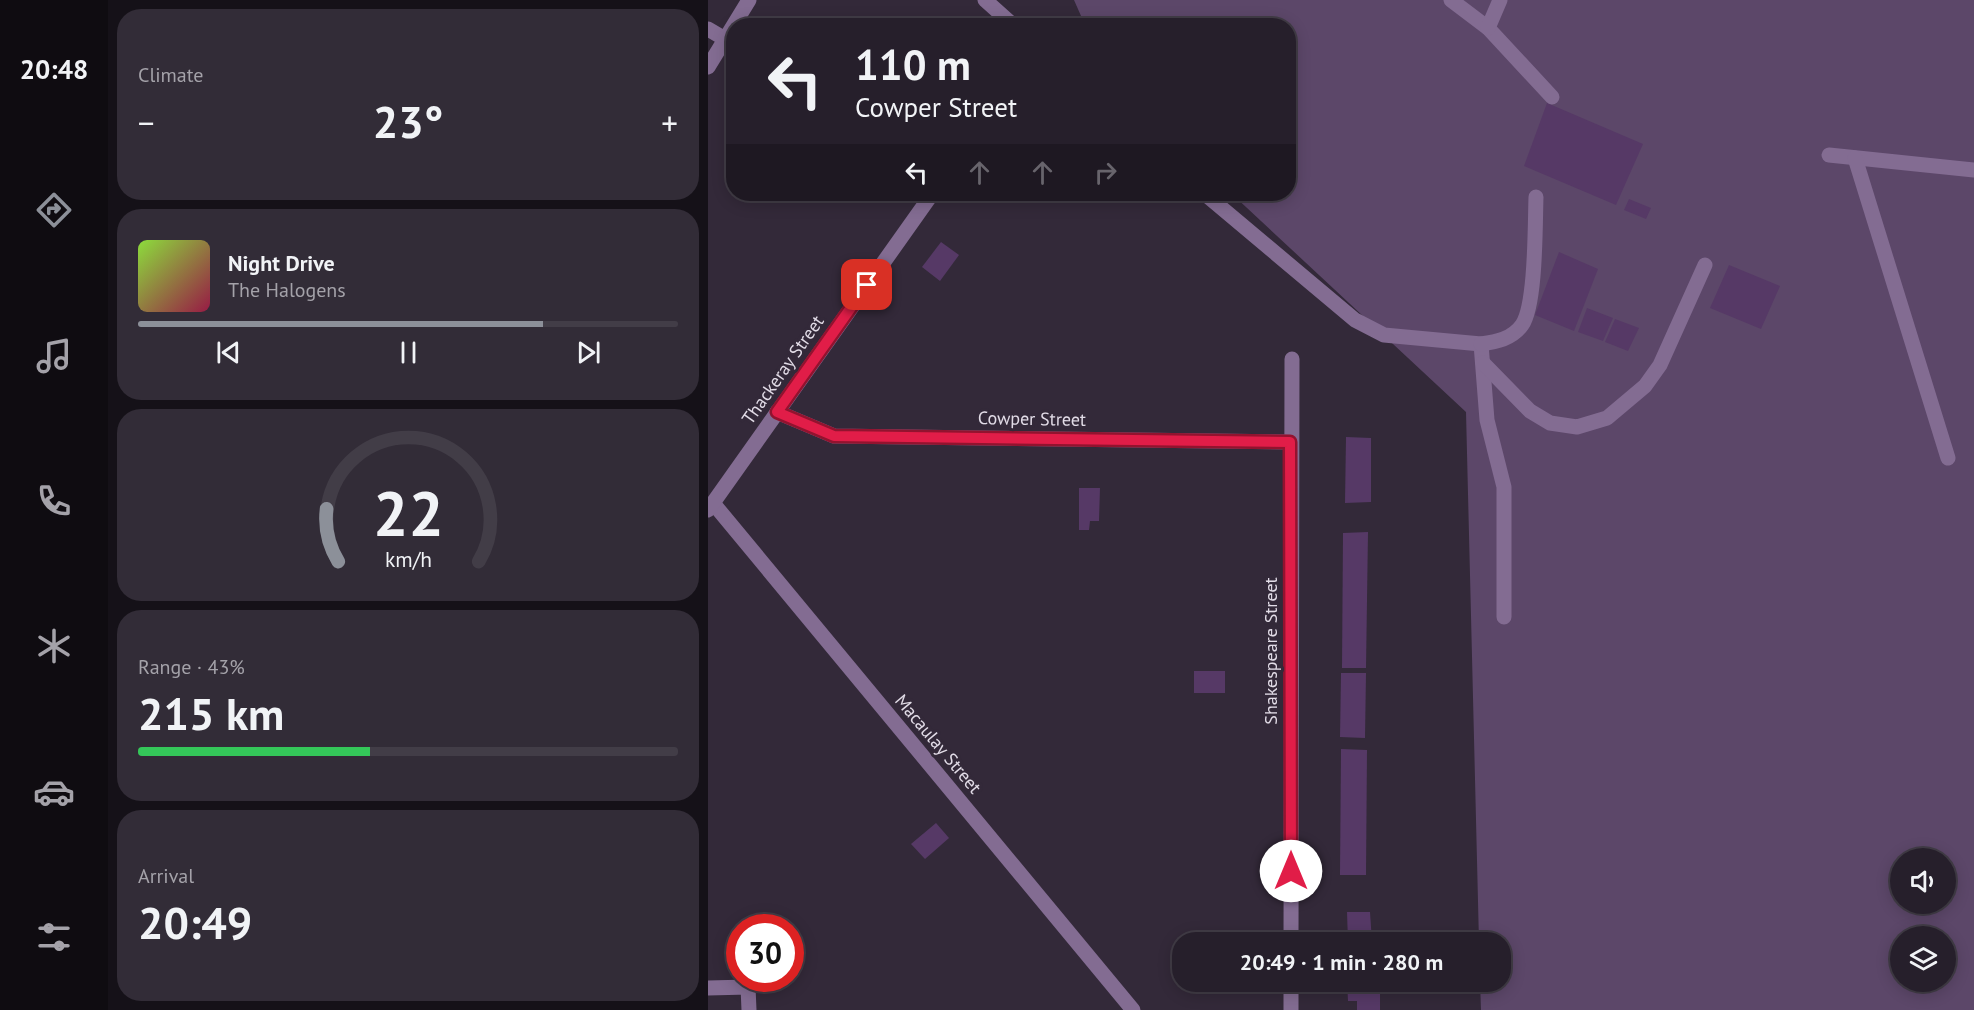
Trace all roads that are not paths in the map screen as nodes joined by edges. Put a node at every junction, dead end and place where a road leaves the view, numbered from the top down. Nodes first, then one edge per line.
1 (749, 0) edge
2 (985, 0) edge
3 (1451, 0) edge
4 (1500, 0) edge
5 (738, 18) edge
6 (1005, 18) edge
7 (1488, 28) junction
8 (708, 29) edge
9 (725, 39) joint
10 (708, 67) edge
11 (1552, 97) dead end
12 (1829, 154) dead end
13 (1855, 158) junction
14 (1974, 170) edge
15 (1536, 197) dead end
16 (927, 201) edge
17 (1213, 201) edge
18 (1705, 265) dead end
19 (1481, 344) junction
20 (1292, 359) dead end
21 (1483, 363) junction
22 (777, 412) junction
23 (1290, 442) junction
24 (1948, 458) dead end
25 (710, 506) edge
26 (1504, 617) dead end
27 (1291, 932) edge
28 (708, 988) edge
29 (1291, 992) edge
30 (749, 1010) edge
31 (1133, 1010) edge
32 (1291, 1010) edge

1 - 5 street
2 - 6 street
3 - 7 street
4 - 7 street
7 - 11 street
8 - 9 street
9 - 10 street
12 - 13 street
13 - 14 street
13 - 24 street
15 - 19 street
16 - 22 street, Thackeray Street
17 - 19 street
18 - 21 street
19 - 21 street
20 - 23 street, Shakespeare Street
21 - 26 street
22 - 23 street, Cowper Street
22 - 25 street, Thackeray Street
23 - 27 street, Shakespeare Street
25 - 31 street, Macaulay Street
28 - 30 street
29 - 32 street

